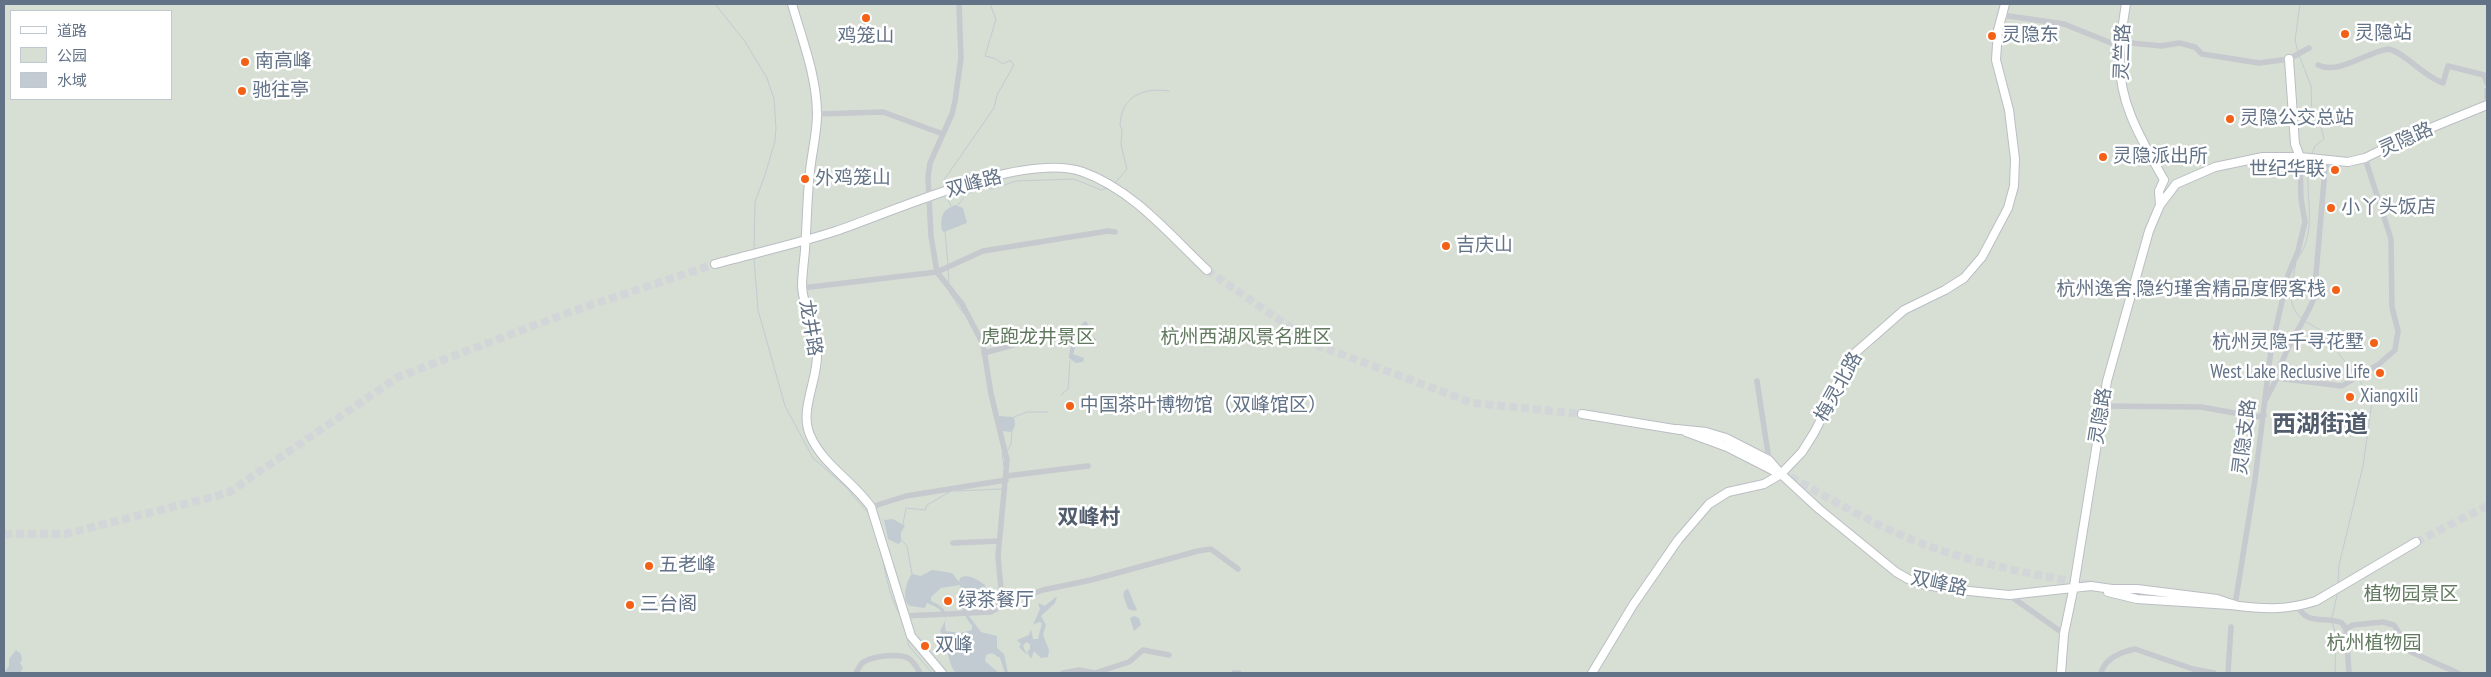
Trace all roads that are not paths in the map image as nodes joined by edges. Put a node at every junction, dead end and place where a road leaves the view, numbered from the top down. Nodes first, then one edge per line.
1 (792, 4) edge
2 (959, 4) edge
3 (2003, 4) edge
4 (2126, 4) edge
5 (2002, 15) junction
6 (2121, 47) junction
7 (2309, 48) dead end
8 (2295, 55) junction
9 (2318, 65) dead end
10 (2487, 84) edge
11 (2487, 90) edge
12 (2487, 97) edge
13 (2487, 105) edge
14 (817, 114) junction
15 (944, 134) junction
16 (2302, 157) junction
17 (2365, 158) junction
18 (2328, 160) junction
19 (2164, 180) junction
20 (2176, 184) junction
21 (929, 197) junction
22 (2160, 205) junction
23 (1115, 232) dead end
24 (806, 240) junction
25 (715, 264) tunnel mouth
26 (1207, 270) tunnel mouth
27 (936, 272) junction
28 (802, 288) junction
29 (1068, 333) dead end
30 (984, 353) junction
31 (2278, 378) junction
32 (1757, 381) dead end
33 (2266, 399) junction
34 (2102, 406) junction
35 (1582, 414) tunnel mouth
36 (2264, 415) junction
37 (1677, 429) junction
38 (1748, 453) dead end
39 (1769, 460) junction
40 (1088, 466) dead end
41 (1781, 474) junction
42 (1004, 480) junction
43 (870, 507) junction
44 (999, 540) junction
45 (2416, 542) tunnel mouth
46 (953, 543) dead end
47 (1238, 569) dead end
48 (2074, 586) junction
49 (2009, 595) junction
50 (2152, 595) dead end
51 (2235, 605) junction
52 (2298, 606) junction
53 (998, 607) junction
54 (903, 616) junction
55 (2231, 627) dead end
56 (2346, 629) junction
57 (2064, 634) junction
58 (1169, 655) dead end
59 (938, 672) edge
60 (856, 673) edge
61 (920, 673) edge
62 (1063, 673) edge
63 (1094, 673) edge
64 (1234, 673) edge
65 (1239, 673) edge
66 (1592, 673) edge
67 (2061, 673) edge
68 (2101, 673) edge
69 (2214, 673) edge
70 (2228, 673) edge
71 (2349, 673) edge
72 (2458, 673) edge

1 - 14 street, 龙井路
2 - 15 street
3 - 5 street, 梅灵北路
4 - 6 street, 灵竺路
5 - 6 street
5 - 41 street, 梅灵北路
6 - 8 street
6 - 19 street, 灵竺路
7 - 8 street
8 - 16 street
9 - 10 street
11 - 12 street
13 - 17 street, 灵隐路
14 - 15 street
14 - 24 street, 龙井路
15 - 21 street
16 - 18 street, 灵隐路
16 - 20 street, 灵隐路
16 - 33 street, 灵隐支路
17 - 18 street, 灵隐路
17 - 31 street
18 - 31 street
19 - 20 street
19 - 22 street
20 - 22 street
21 - 24 street, 双峰路
21 - 26 street, 双峰路
21 - 27 street
22 - 34 street, 灵隐路
23 - 27 street
24 - 25 street, 双峰路
24 - 28 street, 龙井路
27 - 28 street
27 - 30 street
28 - 43 street, 龙井路
29 - 30 street
30 - 42 street
31 - 33 street
32 - 39 street
33 - 36 street, 灵隐支路
34 - 36 street
34 - 48 street, 灵隐路
35 - 37 street
36 - 51 street, 灵隐支路
37 - 38 street
37 - 39 street
37 - 41 street
39 - 41 street
40 - 42 street
41 - 49 street, 双峰路
41 - 66 street, 梅灵北路
42 - 43 street
42 - 44 street
43 - 54 street, 龙井路
44 - 46 street
44 - 53 street
45 - 52 street
47 - 53 street
48 - 49 street, 双峰路
48 - 51 street, 双峰路
48 - 57 street, 灵隐路
49 - 57 street
50 - 51 street
51 - 52 street
52 - 56 street
53 - 54 street
54 - 59 street, 龙井路
55 - 70 street
56 - 71 street
56 - 72 street
57 - 67 street, 灵隐路
58 - 63 street
60 - 61 street
62 - 63 street
64 - 65 street
68 - 69 street

